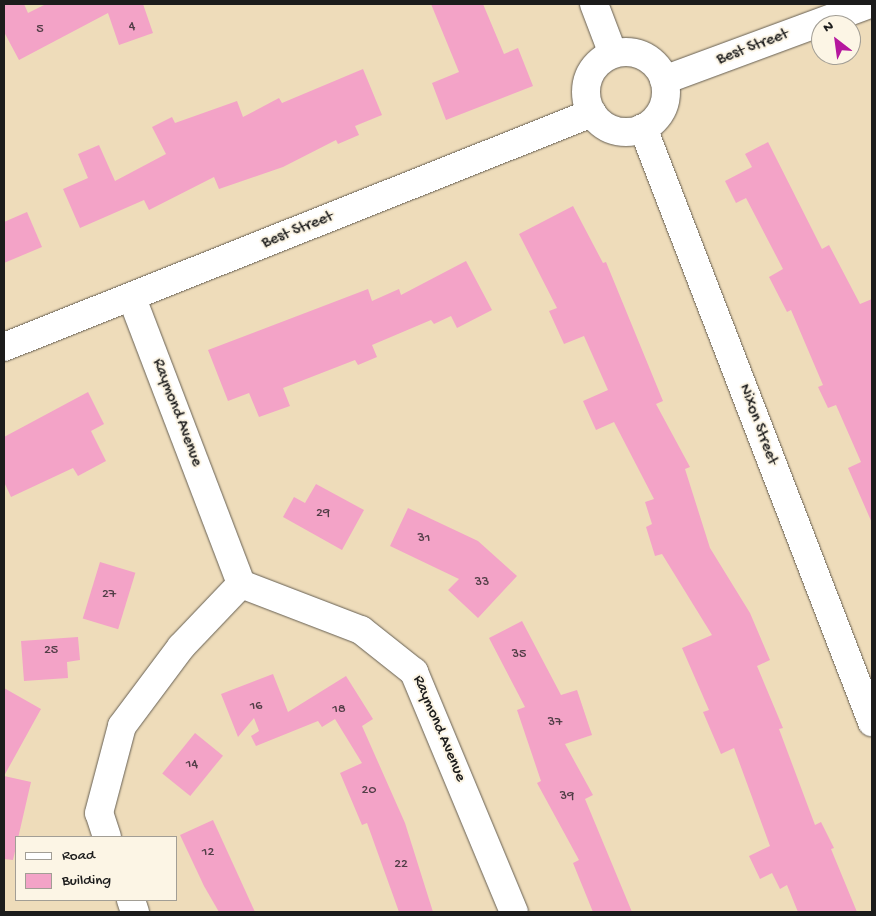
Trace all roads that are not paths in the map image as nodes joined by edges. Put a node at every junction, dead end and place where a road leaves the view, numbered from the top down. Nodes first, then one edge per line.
1 (594, 4) edge
2 (869, 4) edge
3 (613, 54) junction
4 (664, 80) junction
5 (592, 113) junction
6 (643, 128) junction
7 (132, 298) junction
8 (4, 347) edge
9 (241, 584) junction
10 (872, 722) edge
11 (108, 836) edge
12 (514, 912) edge

1 - 3 street
2 - 4 street, Best Street
3 - 4 street
3 - 5 street
4 - 6 street
5 - 6 street
5 - 7 street, Best Street
6 - 10 street, Nixon Street
7 - 8 street, Best Street
7 - 9 street, Raymond Avenue
9 - 11 street
9 - 12 street, Raymond Avenue

